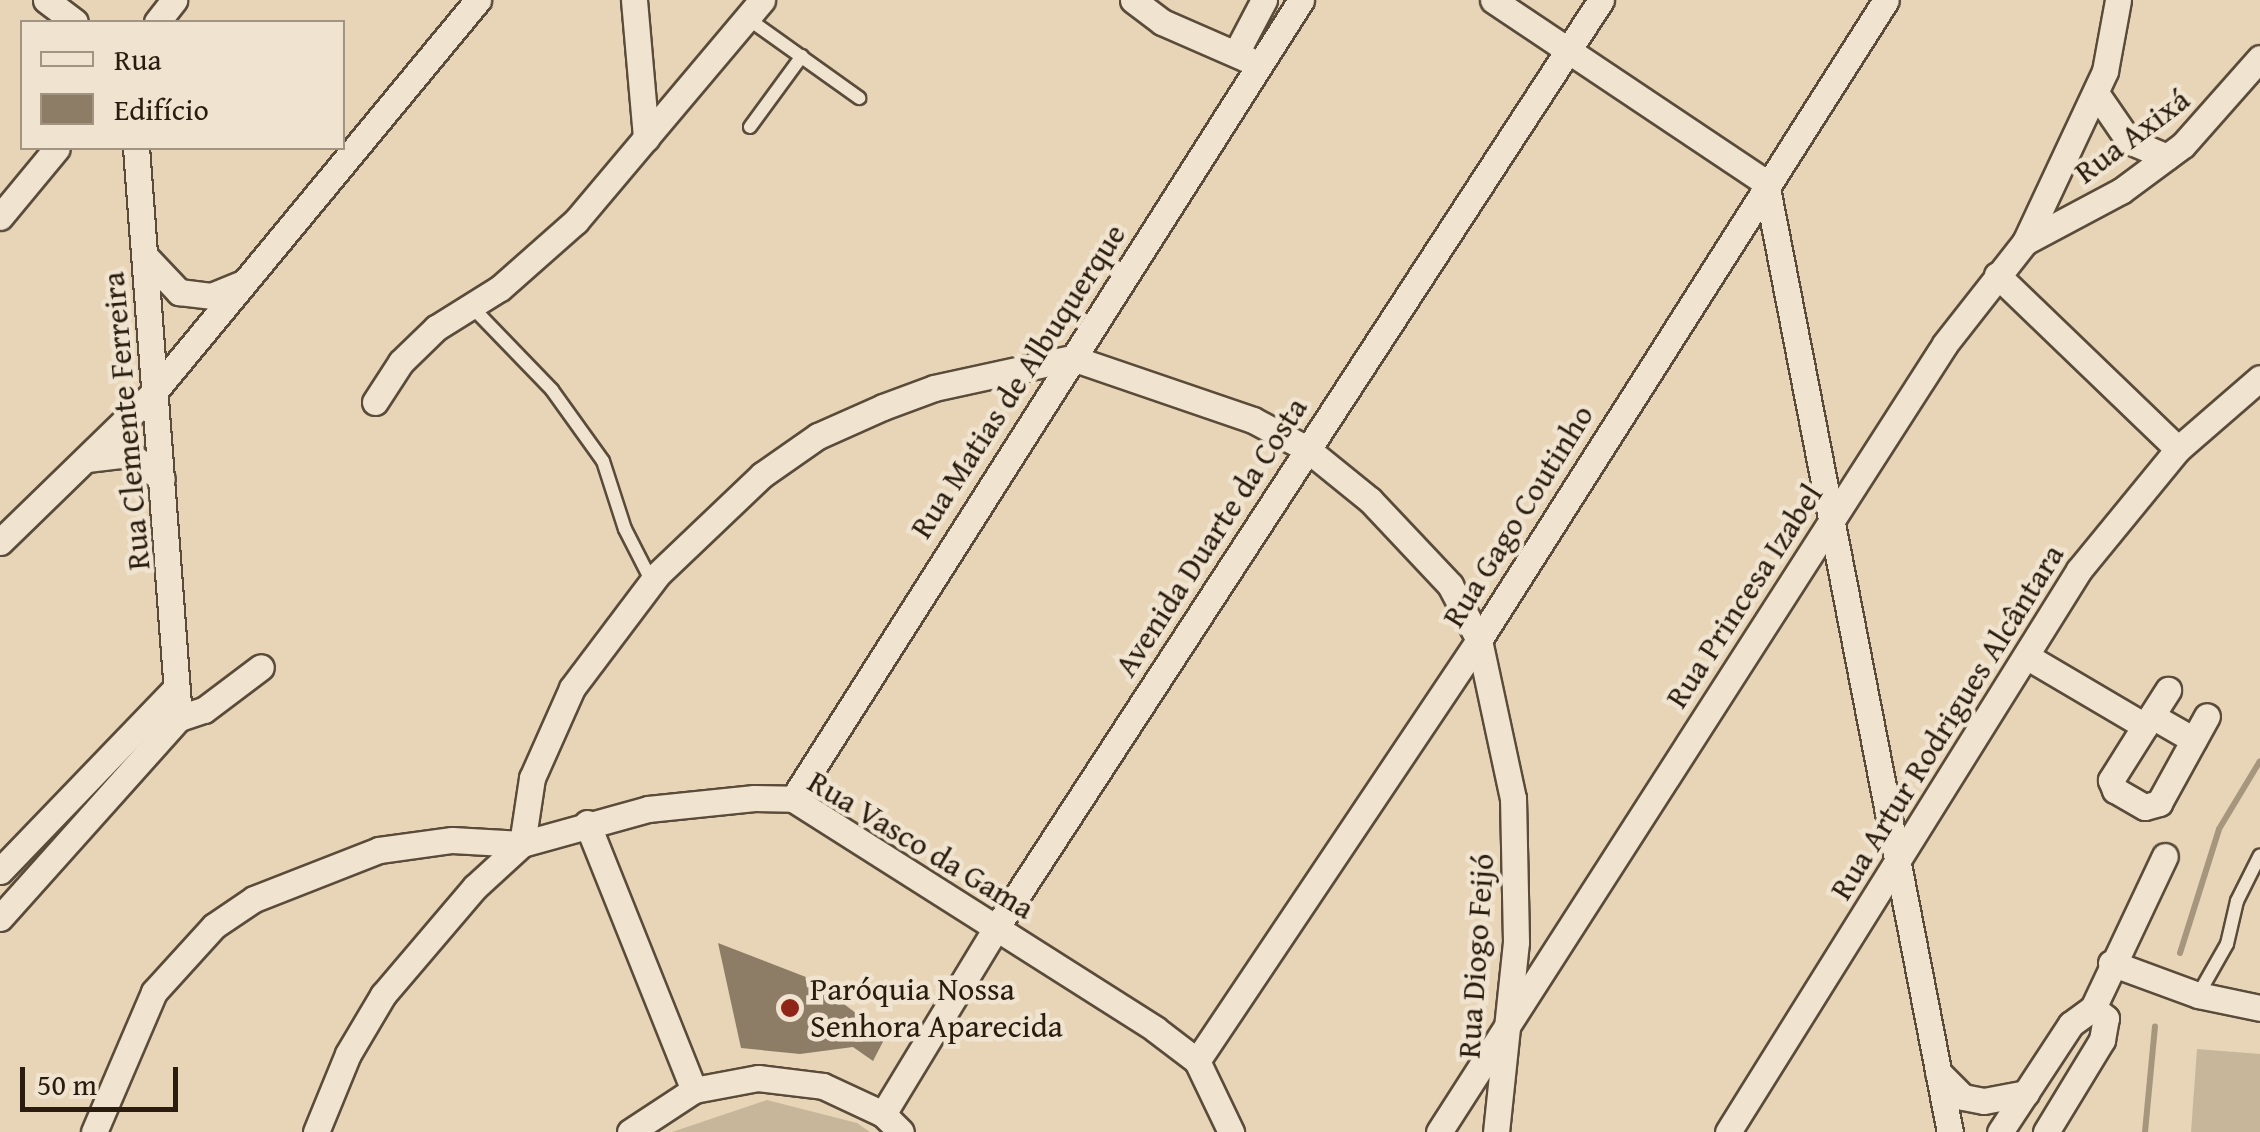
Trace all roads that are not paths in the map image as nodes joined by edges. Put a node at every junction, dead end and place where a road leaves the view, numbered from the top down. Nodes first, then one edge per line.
1 (46, 0) edge
2 (174, 0) edge
3 (478, 0) edge
4 (634, 0) edge
5 (1133, 0) edge
6 (1264, 0) edge
7 (1301, 0) edge
8 (1493, 0) edge
9 (1601, 0) edge
10 (1886, 0) edge
11 (2118, 0) edge
12 (755, 9) edge
13 (72, 20) edge
14 (158, 20) edge
15 (1568, 52) junction
16 (802, 56) junction
17 (2260, 58) edge
18 (1247, 59) junction
19 (2096, 93) junction
20 (859, 98) dead end
21 (750, 127) dead end
22 (646, 138) junction
23 (55, 150) edge
24 (136, 150) edge
25 (2167, 157) junction
26 (1766, 184) junction
27 (0, 216) edge
28 (2026, 242) junction
29 (145, 256) junction
30 (1996, 275) junction
31 (245, 282) junction
32 (471, 306) junction
33 (1072, 358) junction
34 (2260, 378) edge
35 (154, 392) junction
36 (375, 402) dead end
37 (1307, 449) junction
38 (2178, 449) junction
39 (87, 459) junction
40 (162, 480) junction
41 (1830, 521) junction
42 (0, 542) edge
43 (652, 582) junction
44 (1479, 640) junction
45 (2026, 656) junction
46 (261, 667) dead end
47 (2168, 690) dead end
48 (168, 713) junction
49 (2207, 716) dead end
50 (2148, 721) junction
51 (2194, 740) junction
52 (793, 799) junction
53 (587, 823) junction
54 (522, 844) junction
55 (2165, 856) dead end
56 (2260, 856) edge
57 (1896, 864) junction
58 (0, 871) edge
59 (0, 918) edge
60 (996, 928) junction
61 (2111, 963) junction
62 (2198, 995) junction
63 (2093, 1008) junction
64 (2260, 1008) edge
65 (1505, 1027) junction
66 (1197, 1060) junction
67 (1938, 1072) junction
68 (694, 1090) junction
69 (2026, 1092) junction
70 (892, 1123) edge
71 (94, 1132) edge
72 (316, 1132) edge
73 (630, 1132) edge
74 (1231, 1132) edge
75 (1439, 1132) edge
76 (1496, 1132) edge
77 (1728, 1132) edge
78 (1950, 1132) edge
79 (2000, 1132) edge
80 (2046, 1132) edge

1 - 13 street
2 - 14 street
3 - 31 street
4 - 22 street
5 - 18 street
6 - 18 street
7 - 18 street, Rua Matias de Albuquerque
8 - 15 street
9 - 15 street, Avenida Duarte da Costa
10 - 26 street, Rua Gago Coutinho
11 - 19 street, Rua Princesa Izabel
12 - 16 lane
12 - 22 street
15 - 26 street
15 - 37 street, Avenida Duarte da Costa
16 - 20 lane
16 - 21 lane
17 - 25 street, Rua Axixá
18 - 33 street, Rua Matias de Albuquerque
19 - 25 street
19 - 28 street, Rua Princesa Izabel
22 - 32 street
23 - 27 street
24 - 29 street, Rua Clemente Ferreira
25 - 28 street, Rua Axixá
26 - 41 street
26 - 44 street, Rua Gago Coutinho
28 - 30 street, Rua Princesa Izabel
29 - 31 street
29 - 35 street, Rua Clemente Ferreira
30 - 38 street
30 - 41 street, Rua Princesa Izabel
31 - 35 street
32 - 36 street
32 - 43 lane
33 - 37 street, Rua Diogo Feijó
33 - 43 street
33 - 52 street, Rua Matias de Albuquerque
34 - 38 street, Rua Artur Rodrigues Alcântara
35 - 39 street
35 - 40 street, Rua Clemente Ferreira
37 - 44 street, Rua Diogo Feijó
37 - 60 street, Avenida Duarte da Costa
38 - 45 street, Rua Artur Rodrigues Alcântara
39 - 40 street
39 - 42 street
40 - 48 street, Rua Clemente Ferreira
41 - 57 street
41 - 65 street, Rua Princesa Izabel
43 - 54 street
44 - 65 street, Rua Diogo Feijó
44 - 66 street, Rua Gago Coutinho
45 - 50 street
45 - 57 street, Rua Artur Rodrigues Alcântara
46 - 48 street
47 - 50 street
48 - 58 street
48 - 59 street
49 - 51 street
50 - 51 street
50 - 51 street
52 - 53 street, Rua Vasco da Gama
52 - 60 street, Rua Vasco da Gama
53 - 54 street, Rua Vasco da Gama
53 - 68 street
54 - 71 street
54 - 72 street
55 - 61 street
56 - 62 lane
57 - 67 street
57 - 77 street, Rua Artur Rodrigues Alcântara
60 - 66 street, Rua Vasco da Gama
60 - 70 street, Avenida Duarte da Costa
61 - 62 street
61 - 63 street
62 - 64 street
63 - 69 street
63 - 80 street
65 - 75 street, Rua Princesa Izabel
65 - 76 street, Rua Diogo Feijó
66 - 74 street
67 - 69 street
67 - 78 street
68 - 70 street
68 - 73 street
69 - 79 street

